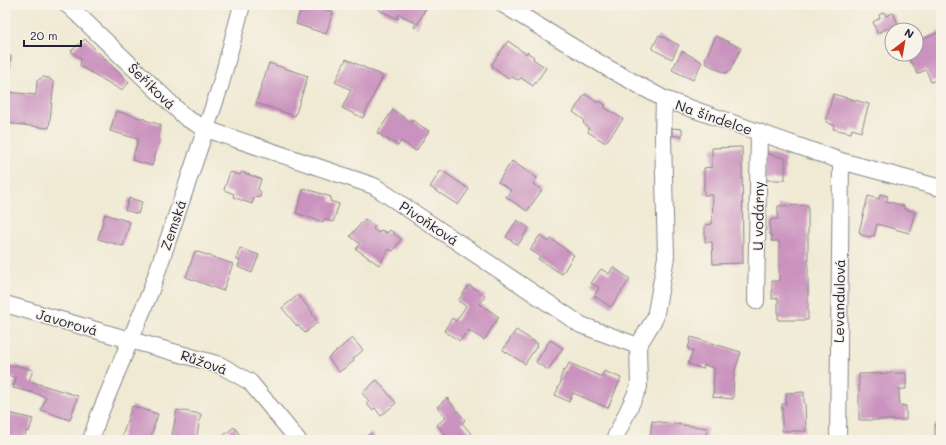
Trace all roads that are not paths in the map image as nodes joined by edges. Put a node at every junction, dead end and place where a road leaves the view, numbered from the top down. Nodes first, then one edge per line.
1 (67, 5) edge
2 (242, 5) edge
3 (504, 5) edge
4 (664, 99) junction
5 (206, 129) junction
6 (759, 132) junction
7 (841, 161) junction
8 (941, 188) edge
9 (756, 300) dead end
10 (5, 304) edge
11 (130, 340) junction
12 (638, 346) junction
13 (91, 440) edge
14 (298, 440) edge
15 (614, 440) edge
16 (838, 440) edge

1 - 5 street, Šeříková
2 - 5 street, Zemská
3 - 4 street, Na šindelce
4 - 6 street, Na šindelce
4 - 12 street
5 - 11 street, Zemská
5 - 12 street, Pivoňková
6 - 7 street, Na šindelce
6 - 9 street, U vodárny
7 - 8 street, Na šindelce
7 - 16 street, Levandulová
10 - 11 street, Javorová
11 - 13 street, Zemská
11 - 14 street, Růžová
12 - 15 street

